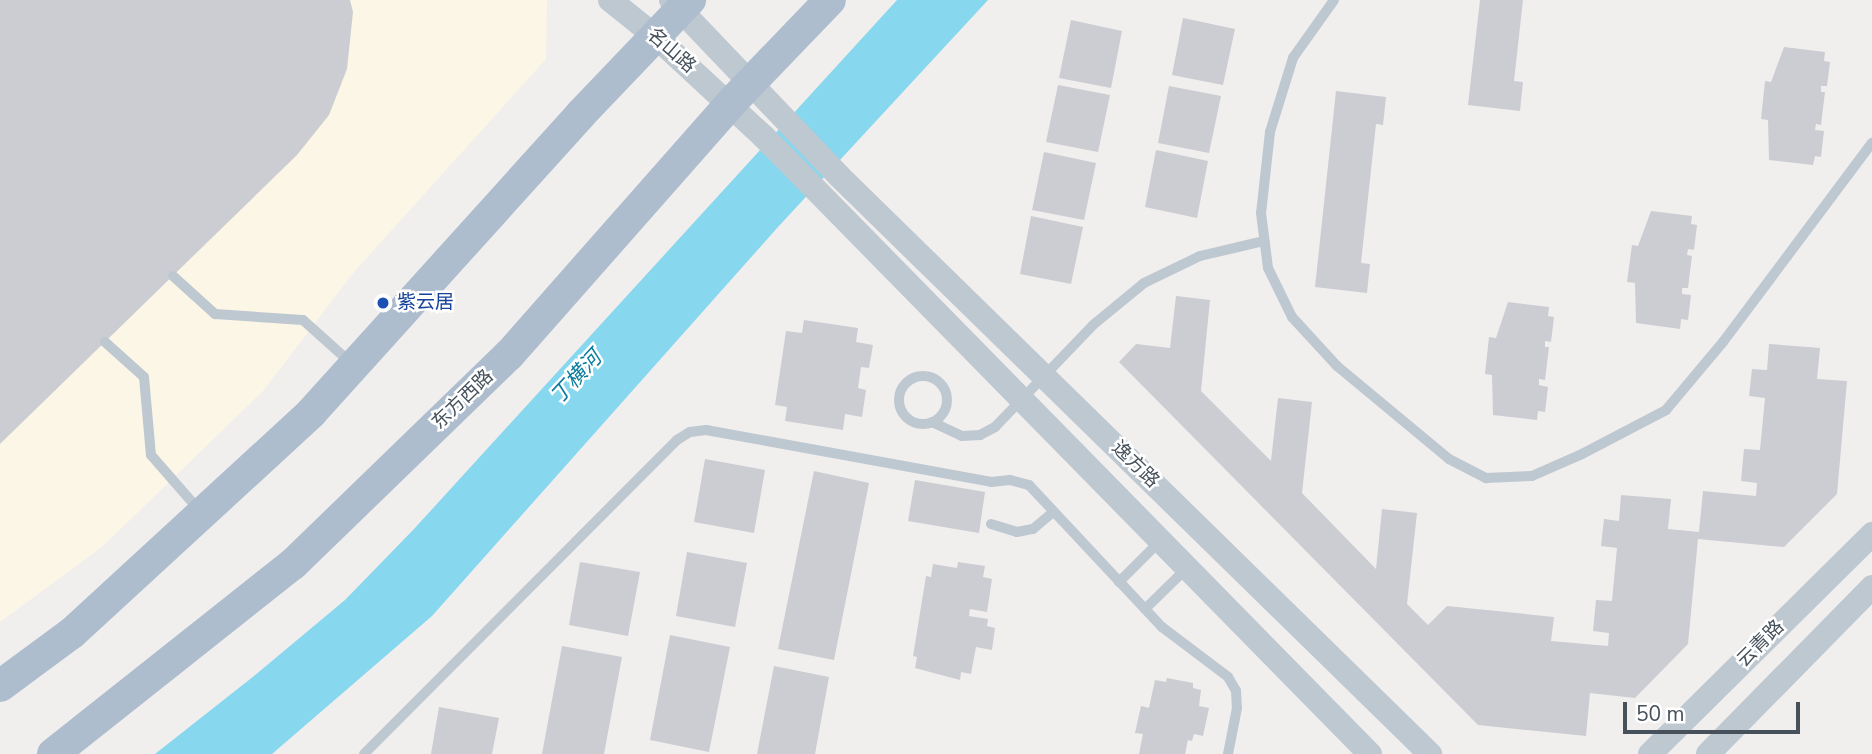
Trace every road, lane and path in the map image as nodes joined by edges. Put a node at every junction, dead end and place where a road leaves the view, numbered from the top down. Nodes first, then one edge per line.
1 (610, 0) edge
2 (830, 0) edge
3 (1334, 0) edge
4 (680, 3) edge
5 (656, 37) junction
6 (740, 94) junction
7 (1872, 143) edge
8 (839, 176) joint
9 (1264, 241) junction
10 (173, 276) dead end
11 (105, 342) dead end
12 (354, 365) junction
13 (1044, 376) junction
14 (1021, 402) junction
15 (932, 422) junction
16 (1053, 512) junction
17 (202, 514) junction
18 (991, 524) dead end
19 (1872, 534) edge
20 (1159, 542) junction
21 (1186, 569) junction
22 (1119, 582) junction
23 (1872, 587) edge
24 (1144, 608) junction
25 (0, 686) edge
26 (52, 754) edge
27 (364, 754) edge
28 (1228, 754) edge
29 (1370, 754) edge
30 (1430, 754) edge
31 (1650, 754) edge
32 (1707, 754) edge

1 - 5 street, 名山路
2 - 6 main road, 东方西路
3 - 9 lane
4 - 5 main road
4 - 6 street, 名山路
5 - 6 street, 名山路
5 - 12 main road
6 - 8 street, 名山路
6 - 14 street, 逸方路
6 - 26 main road, 东方西路
7 - 9 lane
8 - 13 street, 逸方路
9 - 13 lane
10 - 12 lane
11 - 17 lane
12 - 17 main road
13 - 14 lane
13 - 30 street, 逸方路
14 - 15 lane
14 - 20 street, 逸方路
15 - 15 lane
16 - 18 lane
16 - 22 lane
16 - 27 lane
17 - 25 main road
19 - 31 street, 云青路
20 - 21 street, 逸方路
20 - 22 lane
21 - 24 lane
21 - 29 street, 逸方路
22 - 24 lane
23 - 32 street, 云青路
24 - 28 lane

